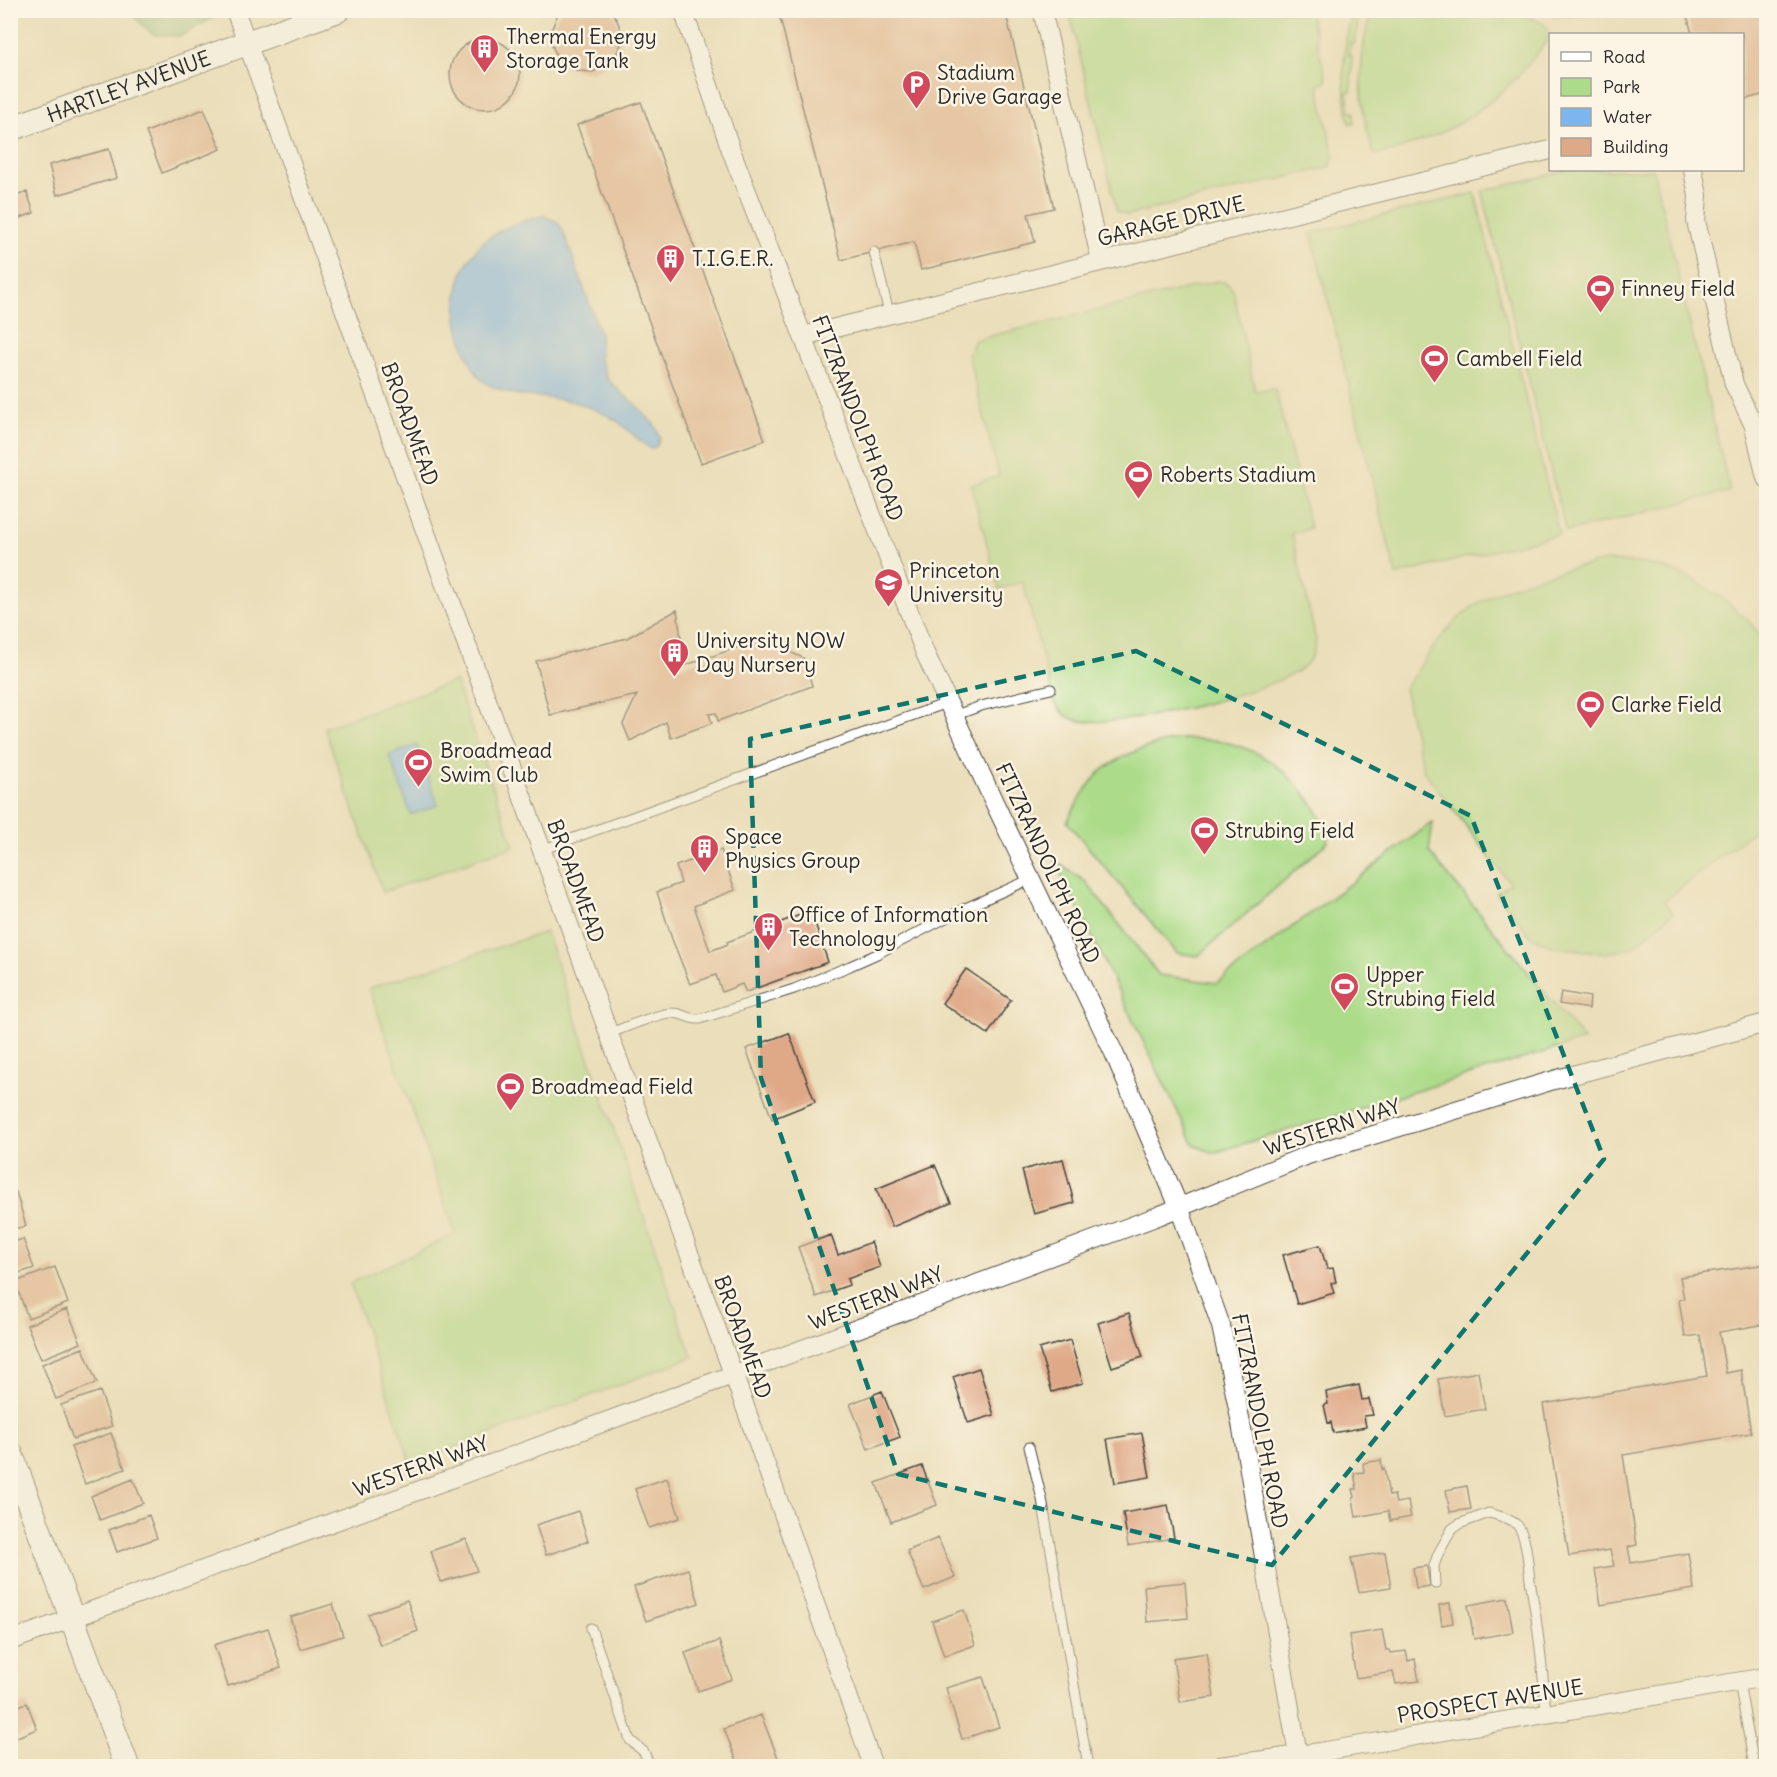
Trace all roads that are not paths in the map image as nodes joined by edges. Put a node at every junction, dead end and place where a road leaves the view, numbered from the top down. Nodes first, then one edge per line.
1 (235, 10) edge
2 (338, 10) edge
3 (706, 10) edge
4 (1042, 10) edge
5 (684, 14) edge
6 (248, 42) junction
7 (10, 129) edge
8 (1549, 150) edge
9 (1693, 171) edge
10 (874, 252) dead end
11 (1101, 261) junction
12 (889, 313) junction
13 (803, 336) junction
14 (1767, 478) edge
15 (1051, 689) dead end
16 (950, 709) junction
17 (541, 850) junction
18 (1031, 879) junction
19 (1767, 1023) edge
20 (608, 1034) junction
21 (1179, 1207) junction
22 (732, 1375) junction
23 (1029, 1447) dead end
24 (10, 1452) edge
25 (1435, 1584) dead end
26 (72, 1618) junction
27 (591, 1629) dead end
28 (10, 1641) edge
29 (1767, 1677) edge
30 (1739, 1682) junction
31 (1546, 1714) junction
32 (1298, 1755) junction
33 (1324, 1759) edge
34 (127, 1767) edge
35 (650, 1767) edge
36 (873, 1767) edge
37 (1088, 1767) edge
38 (1220, 1767) edge
39 (1754, 1767) edge

1 - 6 street, BROADMEAD
2 - 6 street, HARTLEY AVENUE
3 - 5 lane
4 - 11 street
5 - 13 street, FITZRANDOLPH ROAD
6 - 7 street, HARTLEY AVENUE
6 - 17 street, BROADMEAD
8 - 11 street, GARAGE DRIVE
9 - 14 street
10 - 12 lane
11 - 12 street, GARAGE DRIVE
12 - 13 street, GARAGE DRIVE
13 - 16 street, FITZRANDOLPH ROAD
15 - 16 lane
16 - 17 lane
16 - 18 street, FITZRANDOLPH ROAD
17 - 20 street, BROADMEAD
18 - 20 lane
18 - 21 street, FITZRANDOLPH ROAD
19 - 21 street, WESTERN WAY
20 - 22 street, BROADMEAD
21 - 22 street, WESTERN WAY
21 - 32 street, FITZRANDOLPH ROAD
22 - 26 street, WESTERN WAY
22 - 36 street, BROADMEAD
23 - 37 lane
24 - 26 street
25 - 31 lane
26 - 28 street, WESTERN WAY
26 - 34 street
27 - 35 lane
29 - 30 street, PROSPECT AVENUE
30 - 31 street, PROSPECT AVENUE
30 - 39 lane
31 - 33 street, PROSPECT AVENUE
32 - 33 street, PROSPECT AVENUE
32 - 38 street, PROSPECT AVENUE

